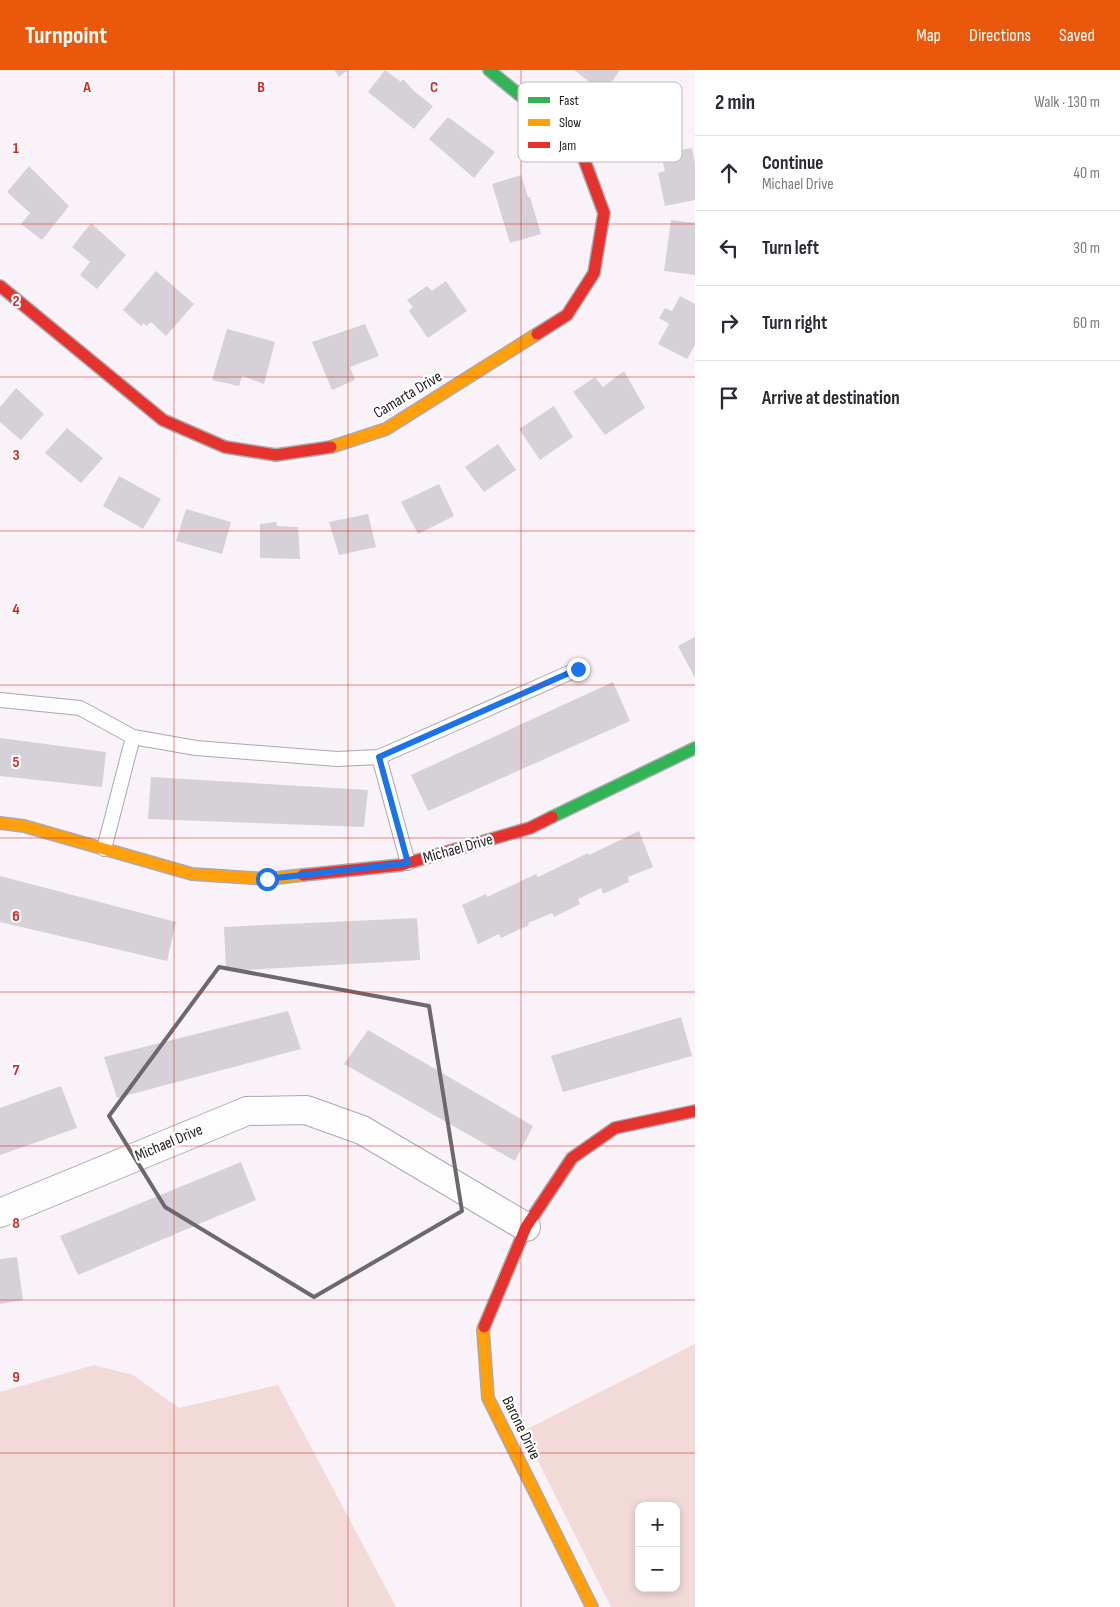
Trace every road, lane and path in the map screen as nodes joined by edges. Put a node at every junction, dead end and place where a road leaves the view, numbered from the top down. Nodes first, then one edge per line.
1 (489, 70) edge
2 (518, 94) edge
3 (585, 162) edge
4 (0, 286) edge
5 (578, 669) dead end
6 (0, 700) edge
7 (133, 737) junction
8 (695, 748) edge
9 (379, 757) junction
10 (0, 823) edge
11 (104, 849) junction
12 (408, 863) junction
13 (695, 1111) edge
14 (0, 1213) edge
15 (526, 1227) junction
16 (592, 1607) edge

1 - 2 street, Camarta Drive
3 - 4 street, Camarta Drive
5 - 9 lane
6 - 7 lane
7 - 9 lane
7 - 11 lane
8 - 12 street, Michael Drive
9 - 12 lane
10 - 11 street, Michael Drive
11 - 12 street, Michael Drive
13 - 15 street, Barone Drive
14 - 15 street, Michael Drive
15 - 16 street, Barone Drive

